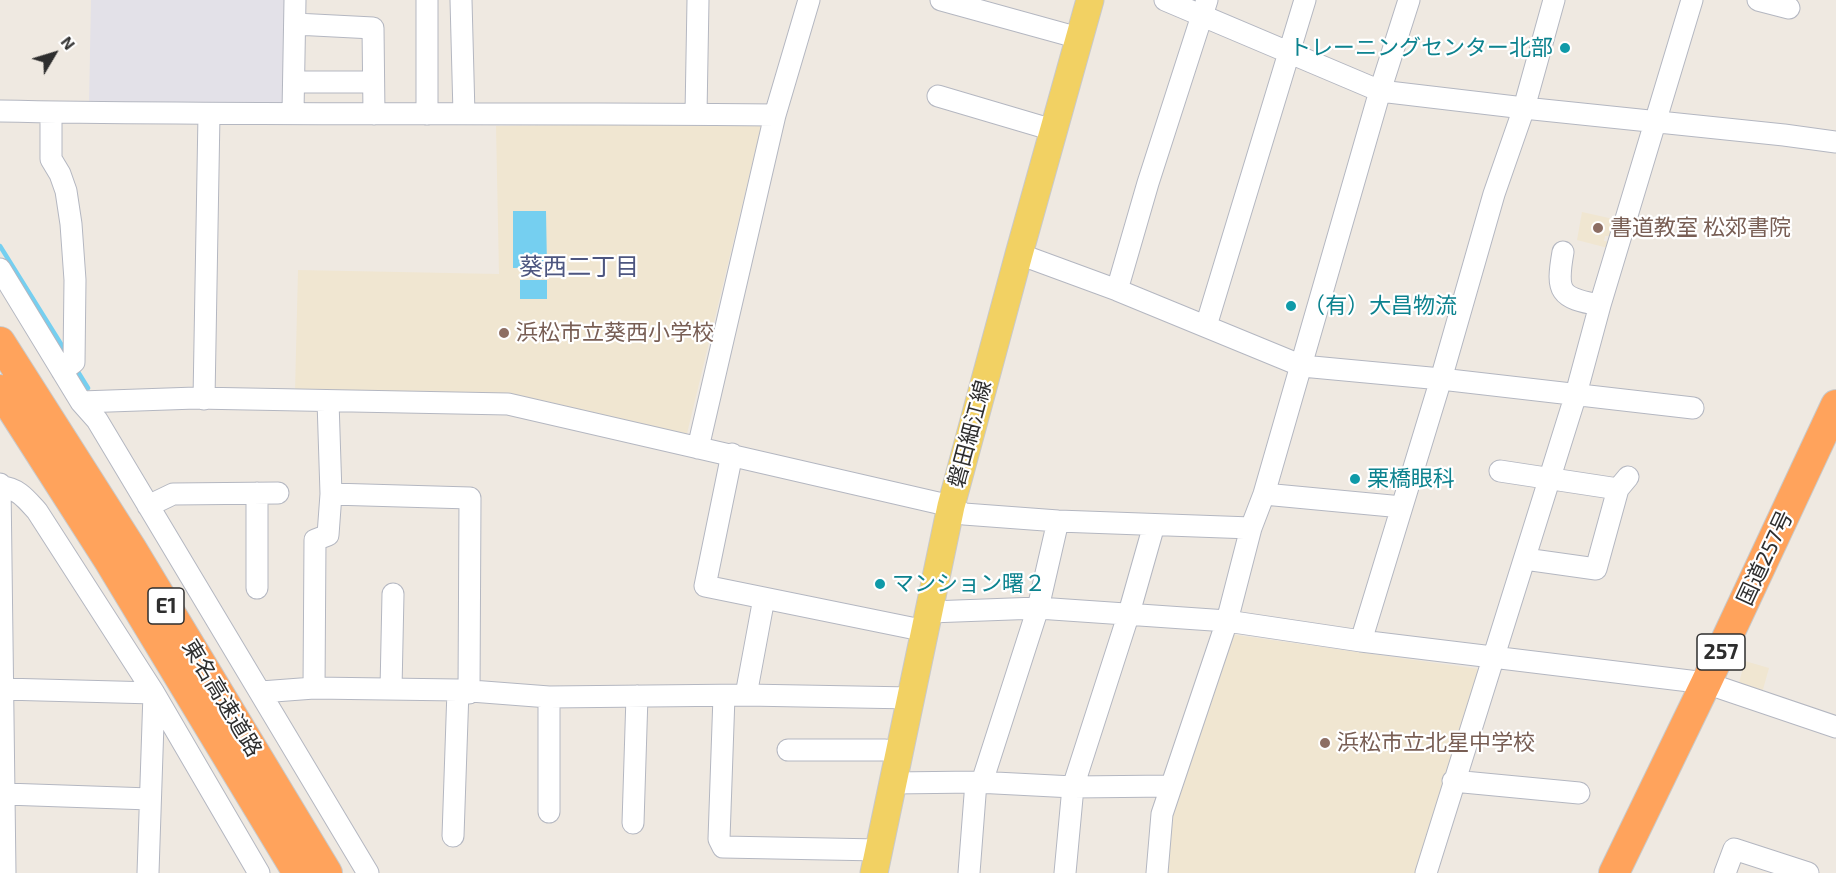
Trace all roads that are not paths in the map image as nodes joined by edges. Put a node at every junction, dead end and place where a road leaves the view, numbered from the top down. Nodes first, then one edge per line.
1 (295, 0) edge
2 (427, 0) edge
3 (461, 0) edge
4 (698, 0) edge
5 (809, 0) edge
6 (941, 0) edge
7 (1090, 0) edge
8 (1165, 0) edge
9 (1305, 0) edge
10 (1409, 0) edge
11 (1554, 0) edge
12 (1692, 0) edge
13 (1758, 0) edge
14 (1205, 8) edge
15 (1789, 8) dead end
16 (295, 24) junction
17 (1079, 38) junction
18 (1288, 53) junction
19 (294, 82) junction
20 (373, 82) junction
21 (1380, 91) junction
22 (938, 96) dead end
23 (1524, 108) junction
24 (0, 111) edge
25 (51, 112) junction
26 (293, 112) junction
27 (209, 114) junction
28 (374, 114) junction
29 (427, 114) junction
30 (464, 114) junction
31 (696, 114) junction
32 (775, 115) junction
33 (1655, 122) junction
34 (1053, 130) junction
35 (1836, 142) edge
36 (1563, 252) dead end
37 (1018, 254) junction
38 (0, 269) edge
39 (1117, 290) junction
40 (1600, 305) junction
41 (1206, 327) junction
42 (0, 342) edge
43 (68, 366) junction
44 (1302, 366) junction
45 (1441, 379) junction
46 (0, 390) edge
47 (1576, 394) junction
48 (204, 399) junction
49 (328, 401) junction
50 (81, 402) junction
51 (1836, 405) edge
52 (1693, 408) dead end
53 (698, 448) junction
54 (732, 454) junction
55 (1500, 471) dead end
56 (1550, 479) junction
57 (0, 486) edge
58 (257, 493) junction
59 (278, 493) dead end
60 (332, 494) junction
61 (1264, 494) junction
62 (148, 506) junction
63 (951, 506) junction
64 (1402, 507) junction
65 (1058, 521) junction
66 (1154, 525) junction
67 (1251, 528) junction
68 (1525, 560) junction
69 (257, 588) dead end
70 (393, 594) dead end
71 (764, 598) junction
72 (1, 601) edge
73 (1038, 608) junction
74 (1129, 613) junction
75 (1227, 621) junction
76 (928, 622) junction
77 (1361, 641) junction
78 (1495, 656) junction
79 (1707, 683) junction
80 (314, 688) junction
81 (3, 689) junction
82 (391, 690) junction
83 (464, 691) junction
84 (261, 692) junction
85 (154, 693) junction
86 (746, 695) junction
87 (637, 696) junction
88 (724, 696) junction
89 (549, 697) junction
90 (912, 698) junction
91 (1836, 727) edge
92 (788, 750) dead end
93 (900, 753) junction
94 (1453, 781) junction
95 (979, 782) junction
96 (893, 783) junction
97 (1073, 786) junction
98 (1171, 786) junction
99 (1579, 793) dead end
100 (5, 794) junction
101 (150, 799) junction
102 (549, 812) dead end
103 (633, 823) dead end
104 (453, 836) dead end
105 (876, 861) edge
106 (3, 870) edge
107 (148, 873) edge
108 (259, 873) edge
109 (298, 873) edge
110 (327, 873) edge
111 (368, 873) edge
112 (969, 873) edge
113 (1065, 873) edge
114 (1157, 873) edge
115 (1426, 873) edge
116 (1614, 873) edge
117 (1725, 873) edge
118 (1808, 873) edge

1 - 16 street
2 - 29 street
3 - 30 street
4 - 31 street
5 - 32 street
6 - 17 street
7 - 17 main road, 磐田細江線
8 - 14 street
9 - 18 street
10 - 21 street
11 - 23 street
12 - 33 street
13 - 15 street
14 - 18 street
14 - 39 street
16 - 19 street
16 - 20 street
17 - 34 main road, 磐田細江線
18 - 21 street
18 - 41 street
19 - 20 street
19 - 26 street
20 - 28 street
21 - 23 street
21 - 44 street
22 - 34 street
23 - 33 street
23 - 45 street
24 - 25 street
25 - 27 street
25 - 43 street
26 - 27 street
26 - 28 street
27 - 48 street
28 - 29 street
29 - 30 street
30 - 31 street
31 - 32 street
32 - 53 street
33 - 35 street
33 - 40 street
34 - 37 main road, 磐田細江線
36 - 40 street
37 - 39 street
37 - 63 main road, 磐田細江線
38 - 43 street
39 - 41 street
40 - 47 street
41 - 44 street
42 - 110 highway, 東名高速道路 / E1
43 - 50 street
44 - 45 street
44 - 61 street
45 - 47 street
45 - 64 street
46 - 109 highway, 東名高速道路 / E1
47 - 52 street
47 - 56 street
48 - 49 street
48 - 50 street
49 - 53 street
49 - 60 street
50 - 62 street
51 - 79 highway, 国道257号 / 257
53 - 54 street
54 - 63 street
54 - 71 street
55 - 56 street
56 - 68 street
56 - 68 street
57 - 72 street
57 - 85 street
58 - 59 street
58 - 62 street
58 - 69 street
60 - 80 street
60 - 83 street
61 - 64 street
61 - 67 street
62 - 84 street
63 - 65 street
63 - 76 main road, 磐田細江線
64 - 77 street
65 - 66 street
65 - 73 street
66 - 67 street
66 - 74 street
67 - 75 street
68 - 78 street
70 - 82 street
71 - 76 street
71 - 86 street
72 - 81 street
73 - 74 street
73 - 76 street
73 - 95 street
74 - 75 street
74 - 97 street
75 - 77 street
75 - 98 street
76 - 90 main road, 磐田細江線
77 - 78 street
78 - 79 street
78 - 94 street
79 - 91 street
79 - 116 highway, 国道257号 / 257
80 - 82 street
80 - 84 street
81 - 85 street
81 - 100 street
82 - 83 street
83 - 89 street
83 - 104 street
84 - 111 street
85 - 101 street
85 - 108 street
86 - 88 street
86 - 90 street
87 - 88 street
87 - 89 street
87 - 103 street
88 - 105 street
89 - 102 street
90 - 93 main road, 磐田細江線
92 - 93 street
93 - 96 main road, 磐田細江線
94 - 99 street
94 - 115 street
95 - 96 street
95 - 97 street
95 - 112 street
96 - 105 main road, 磐田細江線
97 - 98 street
97 - 113 street
98 - 114 street
100 - 101 street
100 - 106 street
101 - 107 street
117 - 118 street

